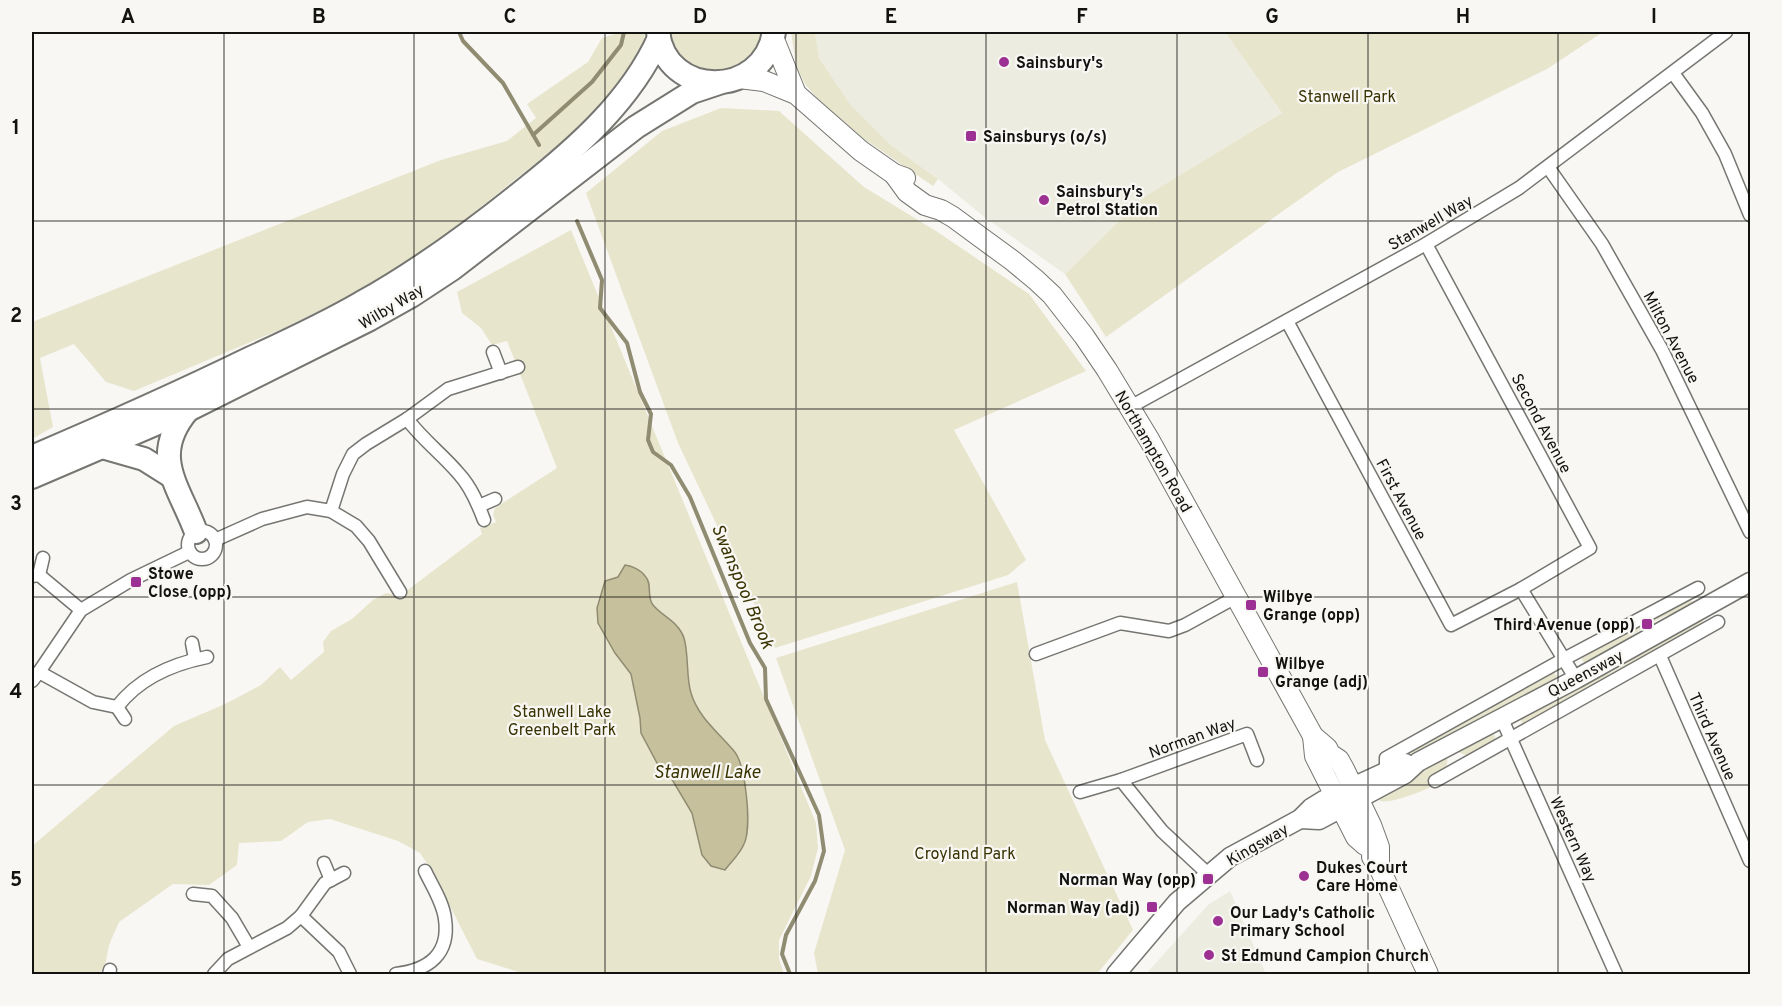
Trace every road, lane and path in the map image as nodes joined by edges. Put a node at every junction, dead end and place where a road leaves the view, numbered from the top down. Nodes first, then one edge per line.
1 (1726, 32) edge
2 (773, 34) edge
3 (658, 35) edge
4 (1673, 73) junction
5 (729, 80) junction
6 (796, 94) junction
7 (1548, 167) junction
8 (1750, 215) edge
9 (1426, 244) junction
10 (1287, 321) junction
11 (494, 352) dead end
12 (518, 367) dead end
13 (501, 373) junction
14 (1130, 407) junction
15 (188, 410) junction
16 (407, 419) junction
17 (102, 447) junction
18 (32, 457) edge
19 (171, 476) junction
20 (32, 477) edge
21 (495, 499) dead end
22 (479, 506) junction
23 (332, 511) junction
24 (484, 520) dead end
25 (1750, 532) edge
26 (200, 541) junction
27 (43, 558) dead end
28 (35, 575) edge
29 (1750, 582) edge
30 (1698, 588) dead end
31 (1521, 590) junction
32 (400, 592) dead end
33 (1236, 597) junction
34 (81, 610) junction
35 (1718, 622) dead end
36 (192, 643) dead end
37 (1036, 654) dead end
38 (1660, 656) junction
39 (1564, 659) junction
40 (35, 676) edge
41 (1576, 679) junction
42 (117, 707) junction
43 (1501, 717) junction
44 (125, 719) dead end
45 (1313, 736) junction
46 (1511, 737) junction
47 (1257, 760) dead end
48 (1419, 762) junction
49 (1386, 771) junction
50 (1121, 780) junction
51 (1435, 781) dead end
52 (1080, 792) dead end
53 (1347, 797) junction
54 (1750, 861) edge
55 (324, 863) dead end
56 (1379, 867) junction
57 (425, 871) dead end
58 (344, 873) dead end
59 (1208, 874) junction
60 (331, 880) junction
61 (216, 884) dead end
62 (193, 894) dead end
63 (212, 896) junction
64 (301, 915) junction
65 (249, 947) junction
66 (214, 975) edge
67 (350, 975) edge
68 (396, 975) edge
69 (1116, 975) edge
70 (1428, 975) edge
71 (1616, 975) edge

1 - 4 street, Stanwell Way
2 - 5 highway
2 - 6 main road, Northampton Road
3 - 5 highway
3 - 18 highway, Wilby Way
4 - 7 street, Stanwell Way
4 - 8 street
5 - 6 main road, Northampton Road
5 - 15 highway, Wilby Way
6 - 14 main road, Northampton Road
7 - 9 street, Stanwell Way
7 - 25 street, Milton Avenue
9 - 10 street, Stanwell Way
9 - 31 street, Second Avenue
10 - 14 street, Stanwell Way
10 - 31 street, First Avenue
11 - 13 street
12 - 13 street
13 - 16 street
14 - 33 main road, Northampton Road
15 - 17 highway, Wilby Way
15 - 19 highway
16 - 22 street
16 - 23 street
17 - 19 highway
17 - 20 highway, Wilby Way
19 - 26 highway
21 - 22 street
22 - 24 street
23 - 26 street
23 - 32 street
26 - 34 street
27 - 28 street
28 - 34 street
29 - 41 street, Queensway
30 - 39 street, Queensway
31 - 39 street
33 - 37 street
33 - 45 main road, Northampton Road
34 - 40 street
35 - 38 street
36 - 42 street
38 - 46 street
38 - 54 street, Third Avenue
39 - 41 street
39 - 49 street, Queensway
40 - 42 street
41 - 43 street, Queensway
42 - 44 street
43 - 46 street, Western Way
43 - 48 street, Queensway
45 - 53 main road, Northampton Road
45 - 53 main road, Northampton Road
46 - 51 street
46 - 71 street, Western Way
47 - 50 street, Norman Way
48 - 49 street, Queensway
48 - 53 street, Queensway
49 - 53 street, Queensway
50 - 52 street, Norman Way
50 - 59 street
53 - 56 main road, Northampton Road
53 - 56 main road, Northampton Road
53 - 59 street, Kingsway
55 - 60 street
56 - 70 main road, Northampton Road
57 - 68 street
58 - 60 street
59 - 69 street, Kingsway
60 - 64 street
61 - 63 street
62 - 63 street
63 - 65 street
64 - 65 street
64 - 67 street
65 - 66 street

